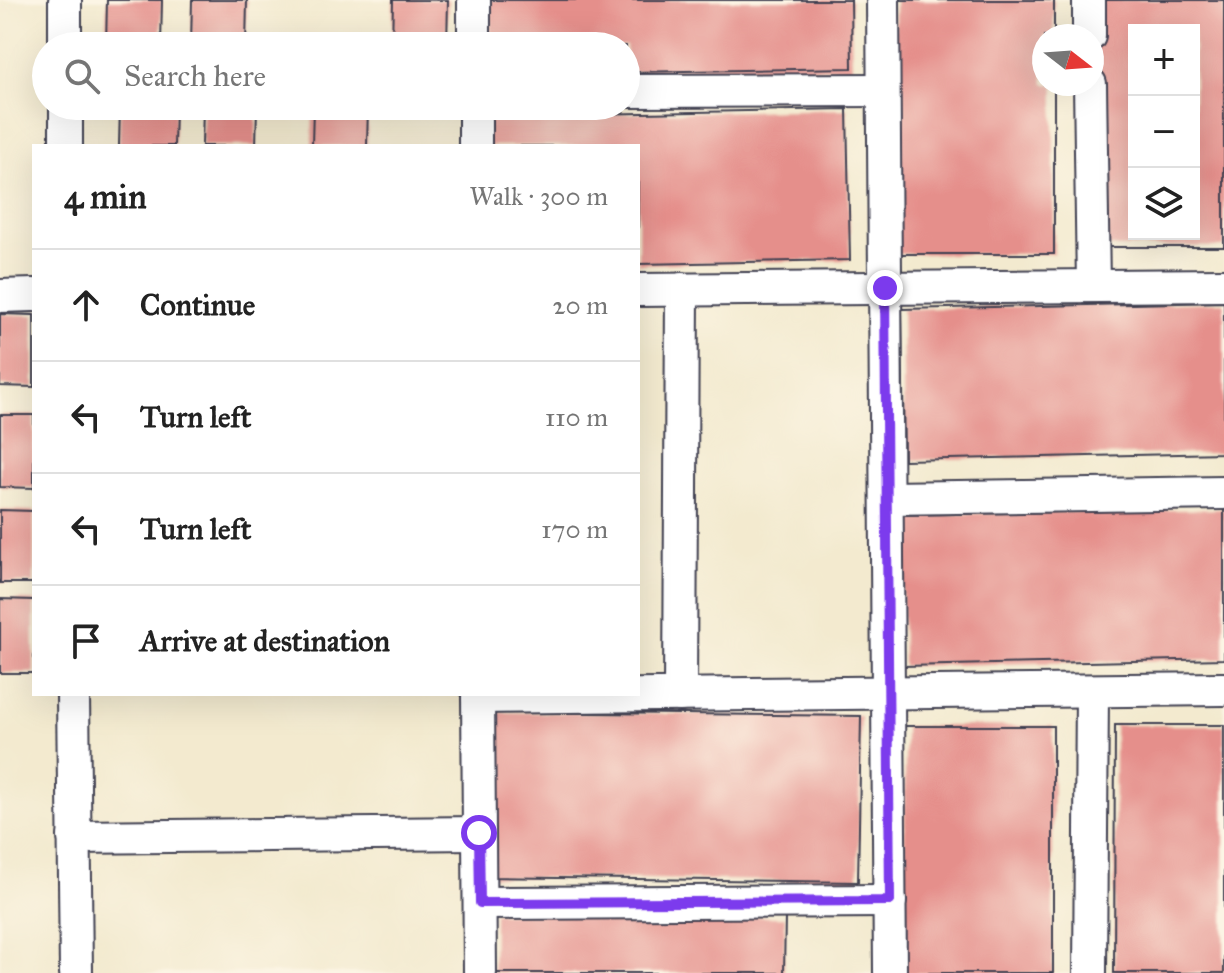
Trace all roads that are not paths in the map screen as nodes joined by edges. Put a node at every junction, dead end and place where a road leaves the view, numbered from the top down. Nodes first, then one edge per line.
1 (65, 0) edge
2 (474, 0) edge
3 (883, 0) edge
4 (1089, 0) edge
5 (1089, 24) edge
6 (65, 32) edge
7 (474, 32) edge
8 (883, 90) junction
9 (640, 91) edge
10 (1090, 96) edge
11 (66, 120) edge
12 (475, 120) edge
13 (66, 144) edge
14 (475, 144) edge
15 (1224, 285) edge
16 (1093, 286) junction
17 (885, 288) junction
18 (682, 289) junction
19 (640, 290) edge
20 (32, 295) edge
21 (0, 296) edge
22 (1224, 493) edge
23 (887, 498) junction
24 (1224, 689) edge
25 (1092, 691) junction
26 (888, 693) junction
27 (640, 695) edge
28 (680, 695) junction
29 (73, 696) edge
30 (478, 696) edge
31 (479, 833) junction
32 (74, 837) junction
33 (890, 901) junction
34 (480, 903) junction
35 (76, 973) edge
36 (480, 973) edge
37 (890, 973) edge
38 (1090, 973) edge

1 - 6 street
2 - 7 street
3 - 8 street
4 - 5 street
8 - 9 street
8 - 17 street
10 - 16 street
11 - 13 street
12 - 14 street
15 - 16 street
16 - 17 street
17 - 18 street
17 - 23 street
18 - 19 street
18 - 28 street
20 - 21 street
22 - 23 street
23 - 26 street
24 - 25 street
25 - 26 street
25 - 38 street
26 - 28 street
26 - 33 street
27 - 28 street
29 - 32 street
30 - 31 street
31 - 32 street
31 - 34 street
32 - 35 street
33 - 34 street
33 - 37 street
34 - 36 street

